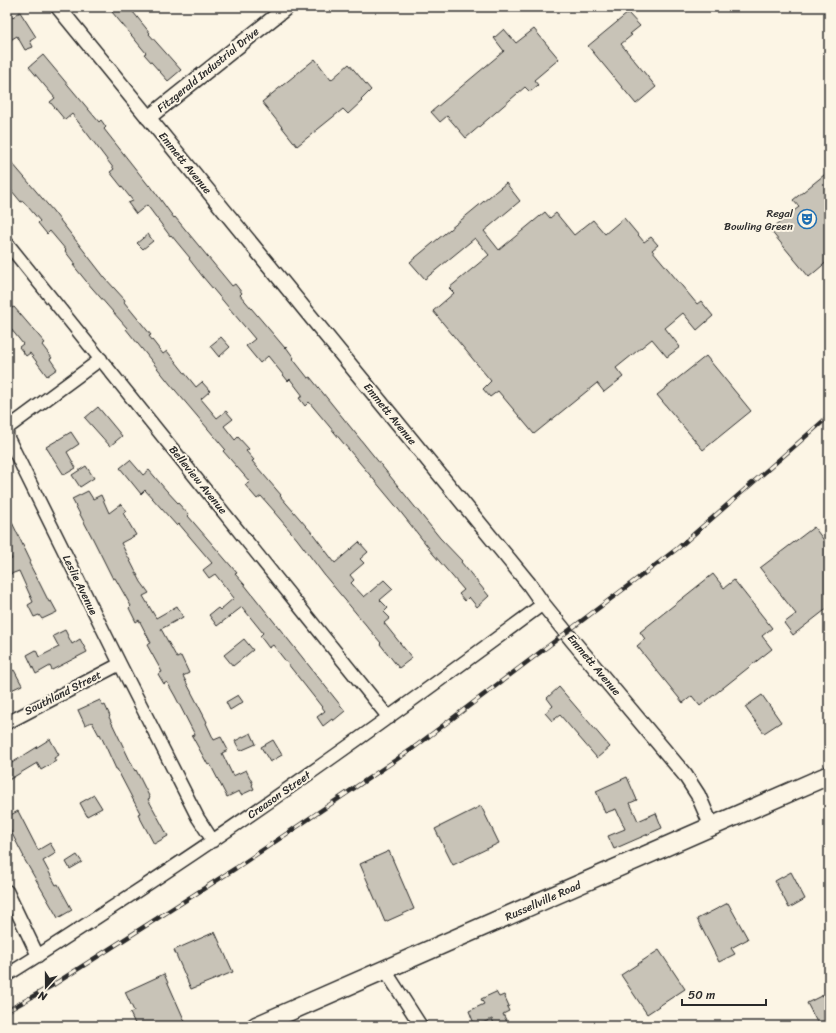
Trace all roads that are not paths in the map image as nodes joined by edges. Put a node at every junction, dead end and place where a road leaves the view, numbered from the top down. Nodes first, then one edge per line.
1 (58, 7) edge
2 (287, 7) edge
3 (148, 118) junction
4 (7, 243) edge
5 (101, 359) junction
6 (543, 604) junction
7 (120, 664) junction
8 (388, 718) junction
9 (7, 723) edge
10 (829, 775) edge
11 (712, 827) junction
12 (213, 841) junction
13 (7, 892) edge
14 (38, 956) junction
15 (385, 970) junction
16 (7, 975) edge
17 (256, 1026) edge
18 (421, 1026) edge

1 - 3 street, Emmett Avenue
2 - 3 street, Fitzgerald Industrial Drive
3 - 6 street, Emmett Avenue
4 - 5 street, Belleview Avenue
5 - 7 street, Leslie Avenue
5 - 8 street, Belleview Avenue
6 - 8 street, Creason Street
6 - 11 street, Emmett Avenue
7 - 9 street, Southland Street
7 - 12 street, Leslie Avenue
8 - 12 street, Creason Street
10 - 11 main road, Russellville Road
11 - 15 main road, Russellville Road
12 - 14 street, Creason Street
13 - 14 street
14 - 16 street, Creason Street
15 - 17 main road, Russellville Road
15 - 18 street

